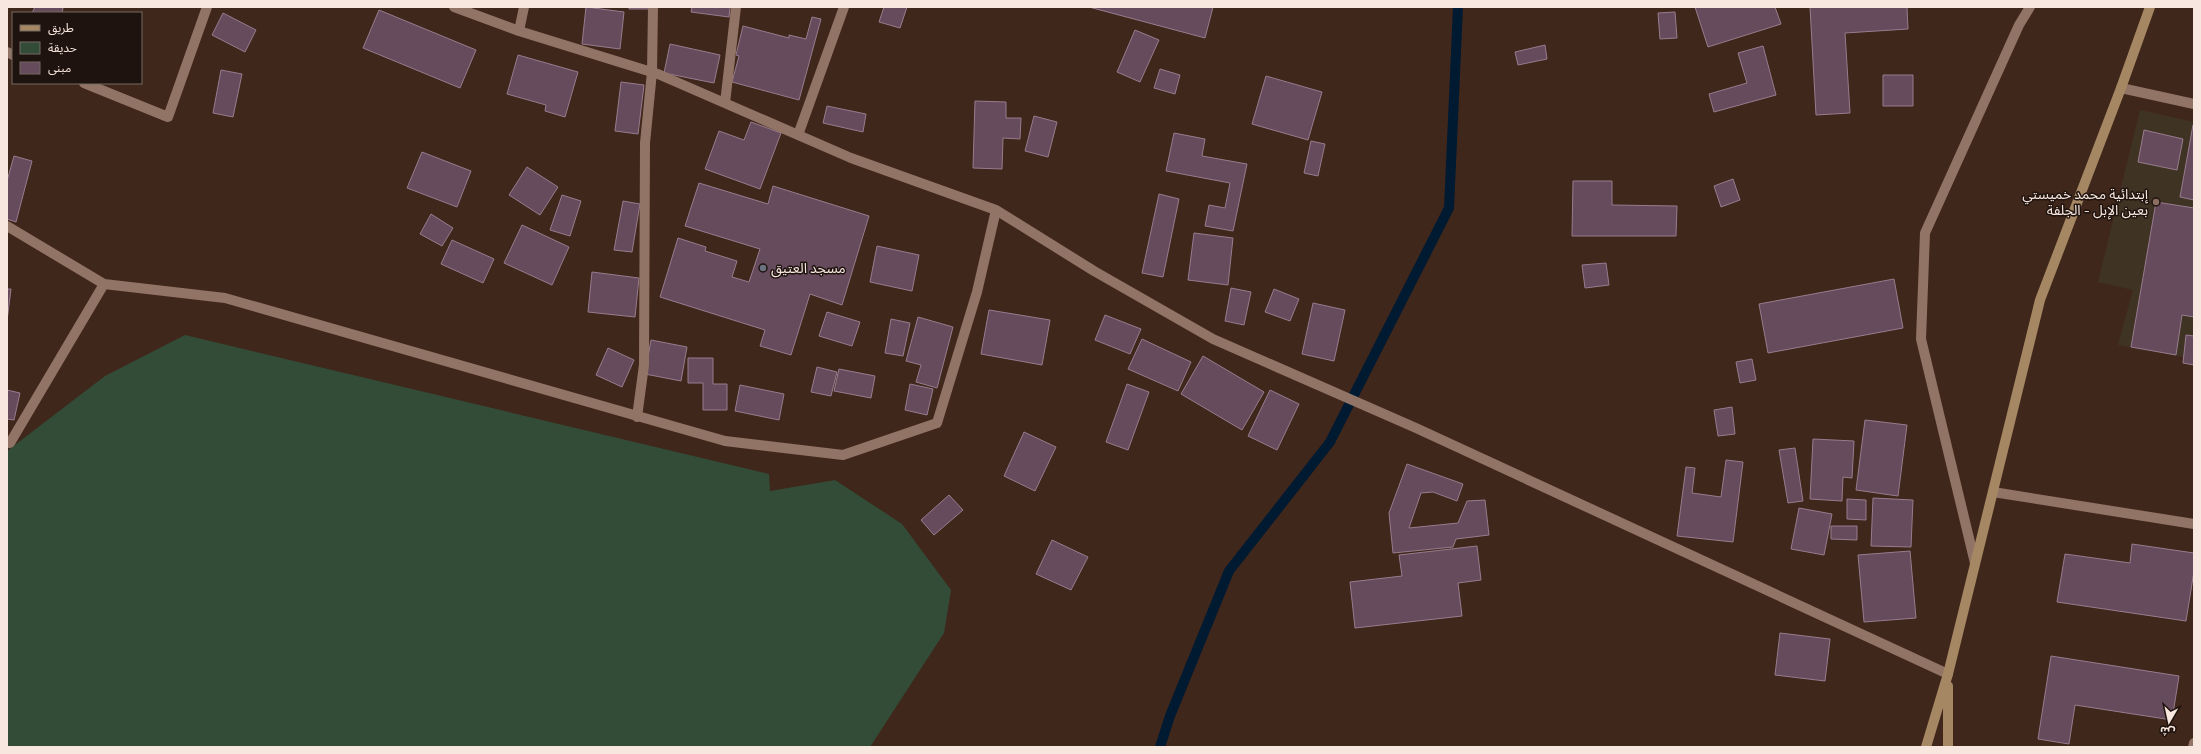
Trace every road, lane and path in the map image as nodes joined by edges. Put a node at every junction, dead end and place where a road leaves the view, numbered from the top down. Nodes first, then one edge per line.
1 (207, 7) edge
2 (454, 7) edge
3 (524, 7) edge
4 (653, 7) edge
5 (736, 7) edge
6 (844, 7) edge
7 (2030, 7) edge
8 (2150, 7) edge
9 (519, 31) junction
10 (652, 72) junction
11 (86, 84) edge
12 (2121, 88) junction
13 (725, 104) junction
14 (2194, 104) edge
15 (798, 135) junction
16 (996, 210) junction
17 (7, 226) edge
18 (104, 284) junction
19 (637, 417) junction
20 (7, 443) edge
21 (1993, 492) junction
22 (2194, 524) edge
23 (1975, 563) junction
24 (1948, 674) junction
25 (2194, 743) edge
26 (1926, 747) edge
27 (1948, 747) edge
28 (2193, 747) edge

1 - 11 street
2 - 9 street
3 - 9 street
4 - 10 street
5 - 13 street
6 - 15 street
7 - 23 street
8 - 12 main road
9 - 10 street
10 - 13 street
10 - 19 street
12 - 14 street
12 - 21 main road
13 - 15 street
15 - 16 street
16 - 19 street
16 - 24 street
17 - 18 street
18 - 19 street
18 - 20 street
21 - 22 street
21 - 23 main road
23 - 24 main road
24 - 26 main road
24 - 27 main road
25 - 28 street

